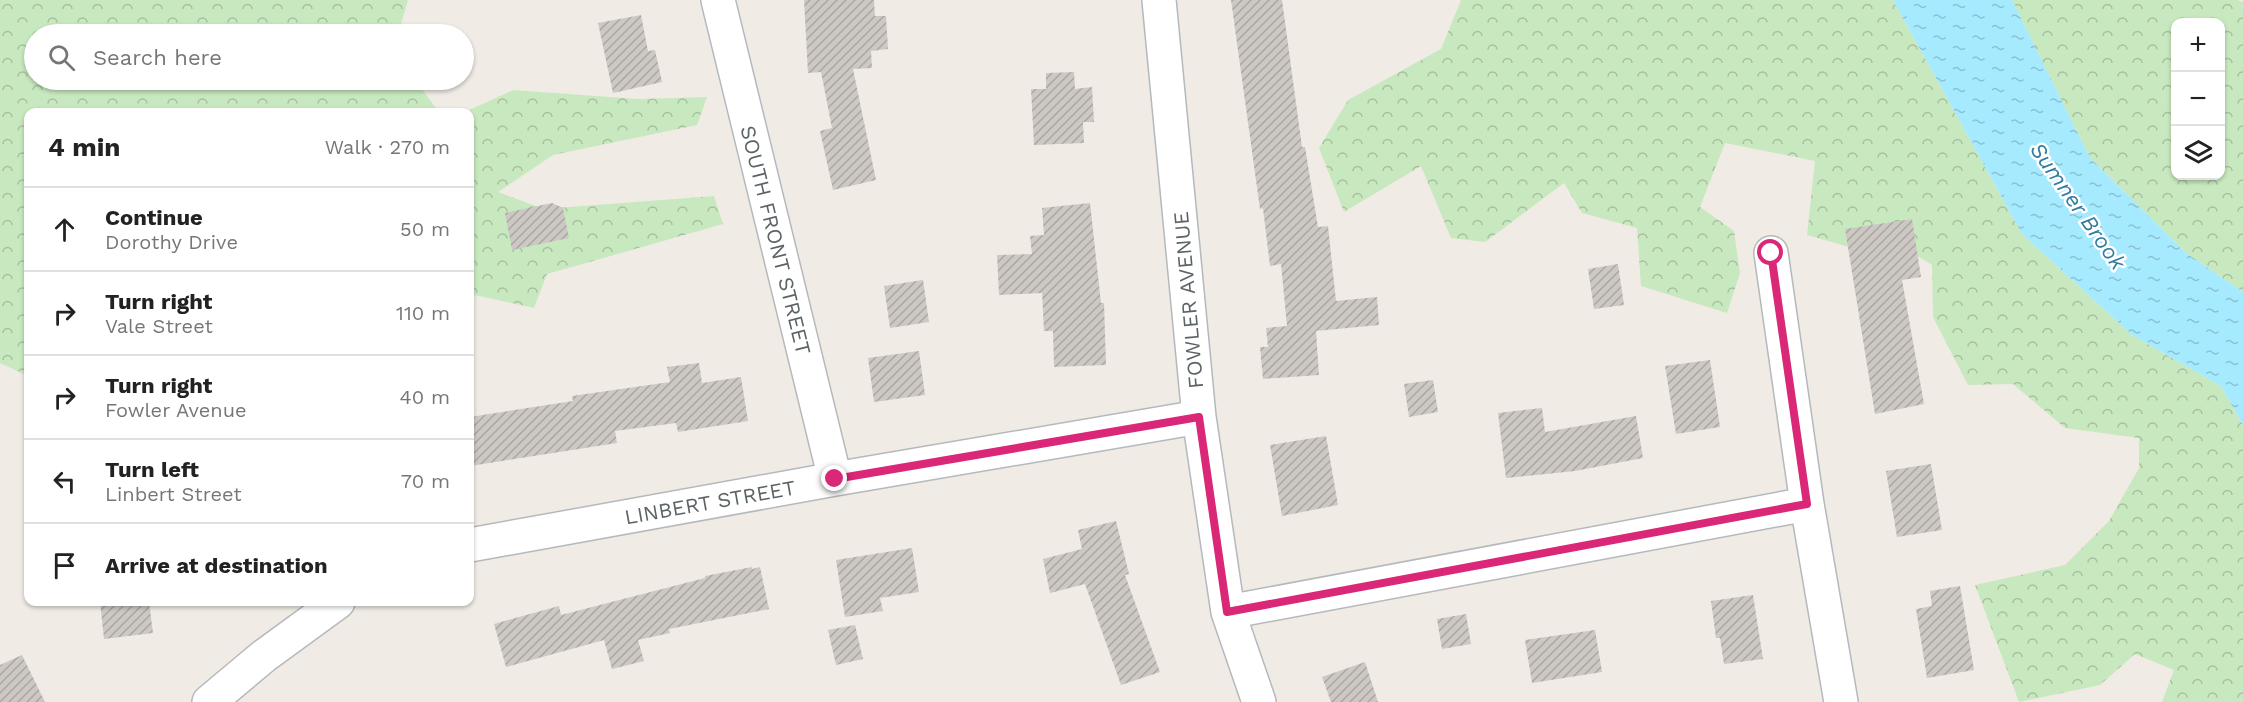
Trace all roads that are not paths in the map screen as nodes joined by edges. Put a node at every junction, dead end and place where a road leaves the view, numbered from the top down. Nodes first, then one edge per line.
1 (718, 0) edge
2 (1159, 0) edge
3 (1771, 253) dead end
4 (1199, 417) junction
5 (835, 479) junction
6 (1807, 504) junction
7 (474, 545) edge
8 (333, 606) edge
9 (1227, 612) junction
10 (209, 702) edge
11 (1259, 702) edge
12 (1841, 702) edge

1 - 5 street, SOUTH FRONT STREET
2 - 4 street, FOWLER AVENUE
3 - 6 street
4 - 5 street, LINBERT STREET
4 - 9 street, FOWLER AVENUE
5 - 7 street, LINBERT STREET
6 - 9 street
6 - 12 street
8 - 10 street
9 - 11 street, FOWLER AVENUE

